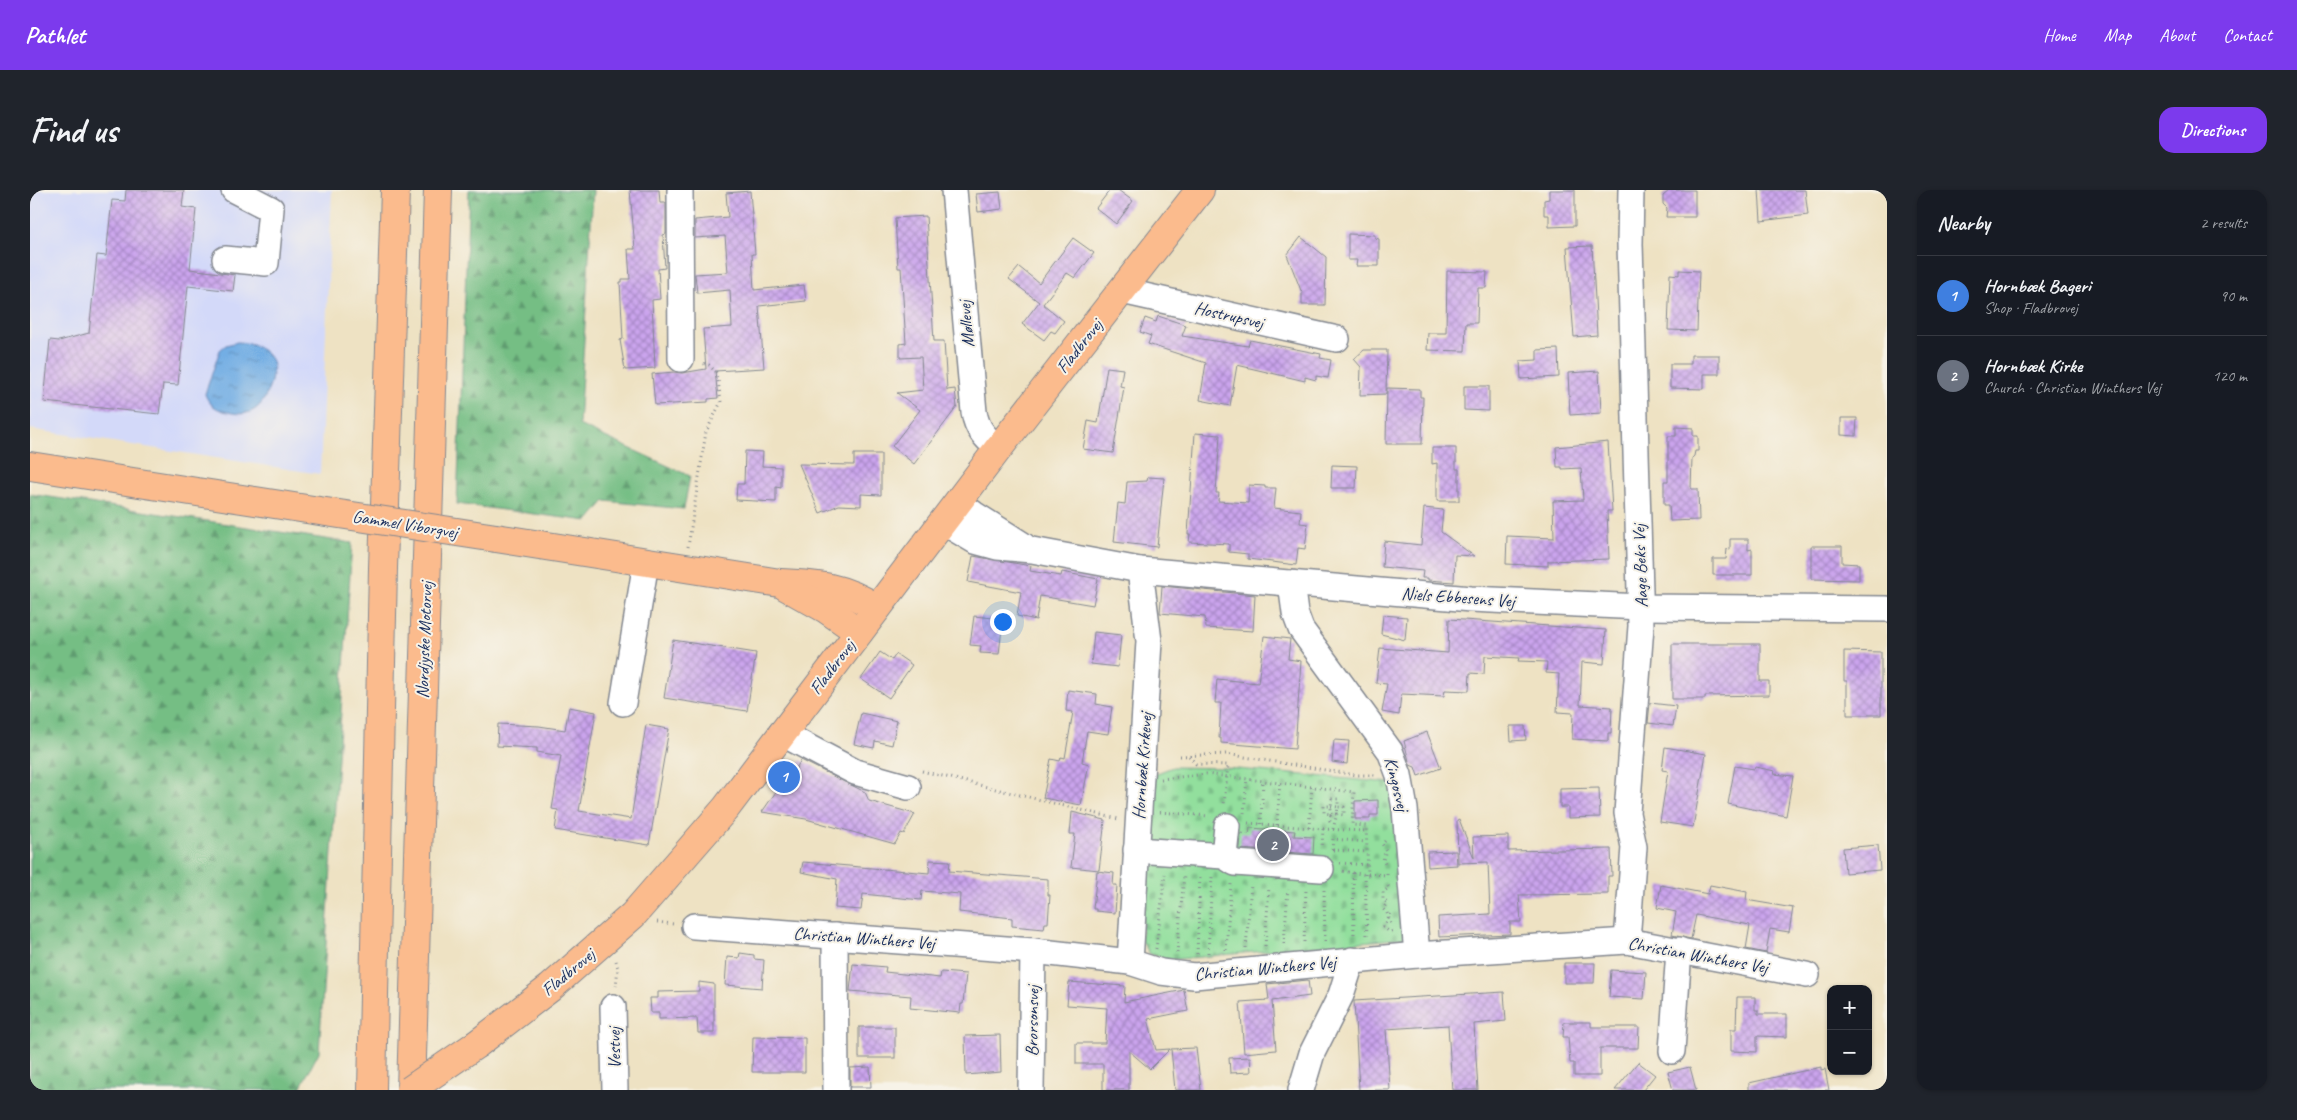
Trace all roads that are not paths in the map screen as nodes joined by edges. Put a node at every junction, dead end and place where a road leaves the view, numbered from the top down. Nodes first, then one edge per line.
1 (234, 190) edge
2 (384, 190) edge
3 (395, 190) edge
4 (438, 190) edge
5 (456, 190) edge
6 (680, 190) edge
7 (954, 190) edge
8 (1200, 190) edge
9 (1631, 190) edge
10 (225, 259) dead end
11 (1122, 291) junction
12 (1337, 339) dead end
13 (680, 359) road end
14 (998, 449) junction
15 (30, 466) edge
16 (386, 470) junction
17 (951, 512) junction
18 (646, 562) junction
19 (1140, 570) junction
20 (426, 572) junction
21 (780, 583) junction
22 (1291, 583) junction
23 (1641, 607) junction
24 (877, 608) junction
25 (1887, 609) edge
26 (859, 632) junction
27 (623, 703) dead end
28 (781, 733) junction
29 (915, 779) road end
30 (1226, 822) road end
31 (1252, 860) junction
32 (694, 926) road end
33 (835, 936) junction
34 (1627, 941) junction
35 (1350, 946) junction
36 (1679, 950) junction
37 (1033, 951) junction
38 (1139, 955) junction
39 (1417, 955) junction
40 (1807, 974) dead end
41 (614, 1007) road end
42 (1672, 1051) dead end
43 (372, 1090) edge
44 (410, 1090) edge
45 (615, 1090) edge
46 (836, 1090) edge
47 (1031, 1090) edge
48 (1301, 1090) edge

1 - 10 street
2 - 16 main road
3 - 16 main road
4 - 20 main road, Nordjyske Motorvej
5 - 20 main road
6 - 13 street
7 - 14 street, Møllevej
8 - 11 main road, Fladbrovej
9 - 23 street, Aage Beks Vej
11 - 12 street, Hostrupsvej
11 - 14 main road, Fladbrovej
14 - 17 main road, Fladbrovej
15 - 18 main road, Gammel Viborgvej, bridge
16 - 43 main road
17 - 19 street, Niels Ebbesens Vej
17 - 24 main road, Fladbrovej
18 - 21 main road, Gammel Viborgvej
18 - 27 street
19 - 22 street, Niels Ebbesens Vej
19 - 31 street, Hornbæk Kirkevej
20 - 44 main road, Nordjyske Motorvej
21 - 24 main road, Gammel Viborgvej
21 - 26 main road, Gammel Viborgvej
22 - 23 street, Niels Ebbesens Vej
22 - 39 street, Kingosvej
23 - 25 street, Niels Ebbesens Vej
23 - 34 street, Aage Beks Vej
24 - 26 main road, Fladbrovej
26 - 28 main road, Fladbrovej
28 - 29 street
28 - 44 main road, Fladbrovej, bridge
30 - 31 street
31 - 38 street, Hornbæk Kirkevej
32 - 33 street, Christian Winthers Vej
33 - 37 street, Christian Winthers Vej
33 - 46 street
34 - 36 street, Christian Winthers Vej
34 - 39 street, Christian Winthers Vej
35 - 38 street, Christian Winthers Vej
35 - 39 street, Christian Winthers Vej
35 - 48 street
36 - 40 street, Christian Winthers Vej
36 - 42 street
37 - 38 street, Christian Winthers Vej
37 - 47 street, Brorsonsvej
41 - 45 street, Vestvej

